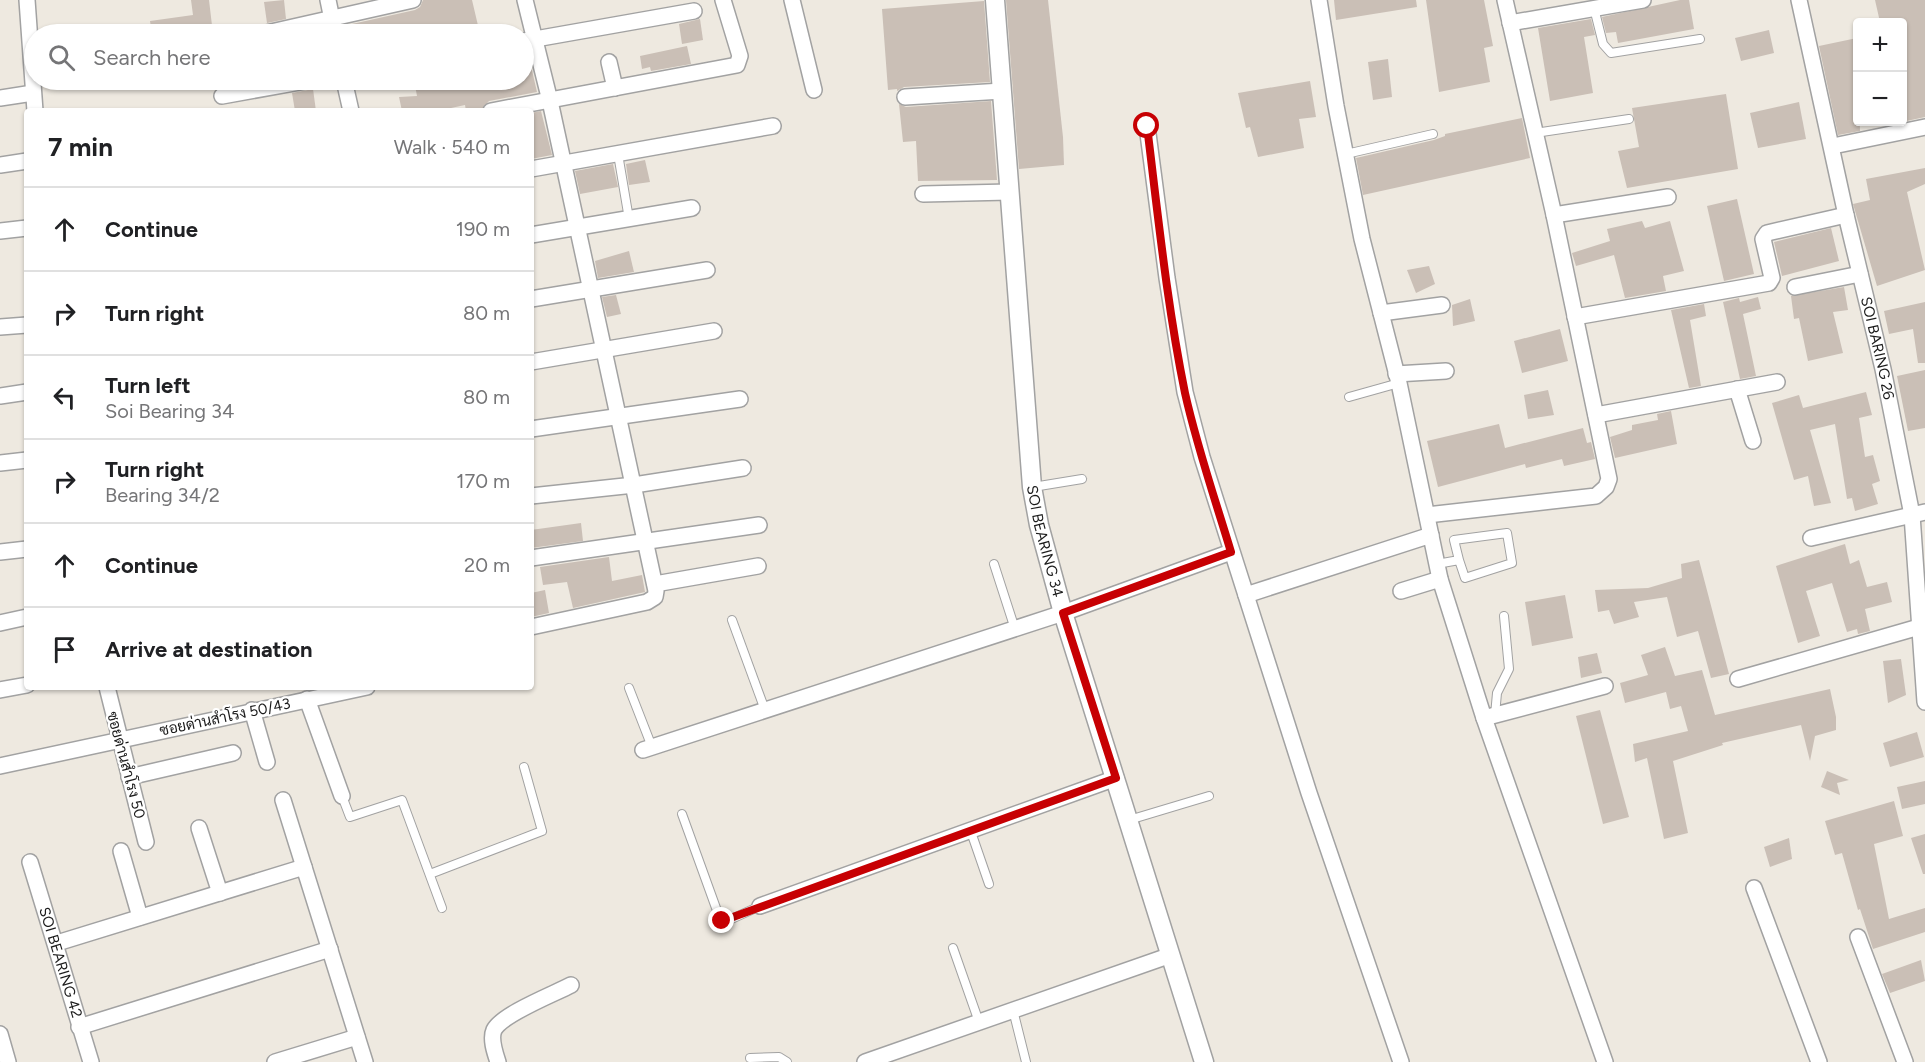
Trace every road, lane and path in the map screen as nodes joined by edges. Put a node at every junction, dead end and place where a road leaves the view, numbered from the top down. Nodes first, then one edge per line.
1 (27, 0) edge
2 (328, 0) edge
3 (413, 0) edge
4 (525, 0) edge
5 (723, 0) edge
6 (792, 0) edge
7 (994, 0) edge
8 (1319, 0) edge
9 (1505, 0) edge
10 (1643, 0) edge
11 (1799, 0) edge
12 (1594, 8) junction
13 (694, 12) dead end
14 (331, 17) junction
15 (1510, 23) junction
16 (29, 24) edge
17 (303, 24) edge
18 (333, 24) edge
19 (527, 24) edge
20 (534, 39) edge
21 (1700, 39) dead end
22 (534, 55) edge
23 (609, 62) dead end
24 (615, 88) junction
25 (255, 90) edge
26 (346, 90) edge
27 (814, 90) dead end
28 (1002, 92) junction
29 (33, 93) joint
30 (222, 96) dead end
31 (905, 97) dead end
32 (0, 98) edge
33 (550, 101) junction
34 (35, 108) edge
35 (350, 108) edge
36 (509, 108) edge
37 (1629, 119) dead end
38 (772, 126) dead end
39 (1147, 126) dead end
40 (1925, 127) edge
41 (1534, 133) junction
42 (1433, 134) dead end
43 (1833, 146) junction
44 (618, 154) junction
45 (1346, 154) junction
46 (24, 161) edge
47 (0, 165) edge
48 (562, 165) junction
49 (534, 169) edge
50 (1009, 192) junction
51 (923, 194) dead end
52 (1668, 197) dead end
53 (692, 208) dead end
54 (1846, 214) junction
55 (1554, 215) junction
56 (629, 219) junction
57 (24, 228) edge
58 (578, 228) junction
59 (0, 231) edge
60 (534, 235) edge
61 (707, 270) dead end
62 (1860, 274) junction
63 (1795, 287) dead end
64 (591, 291) junction
65 (534, 299) edge
66 (1442, 305) dead end
67 (1381, 313) junction
68 (1575, 317) junction
69 (24, 325) edge
70 (0, 327) edge
71 (714, 331) dead end
72 (604, 352) junction
73 (534, 362) edge
74 (1446, 371) dead end
75 (1398, 378) junction
76 (1777, 382) dead end
77 (1737, 389) junction
78 (24, 392) edge
79 (0, 396) edge
80 (1350, 397) dead end
81 (740, 399) dead end
82 (1596, 415) junction
83 (618, 418) junction
84 (534, 429) edge
85 (1753, 441) dead end
86 (24, 460) edge
87 (0, 464) edge
88 (744, 468) dead end
89 (1082, 480) dead end
90 (634, 485) junction
91 (1032, 487) junction
92 (534, 496) edge
93 (1918, 514) edge
94 (1427, 515) junction
95 (759, 525) dead end
96 (1431, 535) junction
97 (1811, 538) dead end
98 (646, 543) junction
99 (24, 549) edge
100 (0, 552) edge
101 (1231, 552) junction
102 (534, 558) edge
103 (1459, 560) junction
104 (994, 564) dead end
105 (758, 566) dead end
106 (1439, 571) junction
107 (655, 584) junction
108 (1401, 591) dead end
109 (1246, 595) junction
110 (1063, 613) junction
111 (1504, 616) dead end
112 (24, 618) edge
113 (732, 620) dead end
114 (0, 623) edge
115 (534, 626) edge
116 (1919, 627) junction
117 (1015, 629) junction
118 (1738, 679) dead end
119 (24, 686) edge
120 (1605, 686) dead end
121 (629, 688) dead end
122 (0, 690) edge
123 (107, 690) edge
124 (352, 690) edge
125 (1924, 697) edge
126 (307, 699) junction
127 (252, 710) junction
128 (765, 710) junction
129 (1490, 716) junction
130 (119, 741) junction
131 (647, 749) joint
132 (233, 753) dead end
133 (267, 762) dead end
134 (0, 766) edge
135 (524, 767) dead end
136 (129, 777) junction
137 (1116, 778) junction
138 (342, 796) joint
139 (1209, 796) dead end
140 (283, 800) dead end
141 (682, 814) dead end
142 (1130, 820) junction
143 (199, 828) dead end
144 (970, 829) junction
145 (147, 842) dead end
146 (121, 851) dead end
147 (30, 862) dead end
148 (304, 867) junction
149 (430, 874) junction
150 (989, 884) dead end
151 (1754, 888) dead end
152 (219, 893) junction
153 (760, 906) joint
154 (442, 908) dead end
155 (140, 917) junction
156 (1858, 937) dead end
157 (57, 943) junction
158 (953, 948) dead end
159 (330, 949) junction
160 (1171, 955) junction
161 (571, 985) dead end
162 (1013, 1010) junction
163 (980, 1022) junction
164 (80, 1026) junction
165 (0, 1035) edge
166 (357, 1037) junction
167 (750, 1058) dead end
168 (8, 1062) edge
169 (91, 1062) edge
170 (275, 1062) edge
171 (365, 1062) edge
172 (498, 1062) edge
173 (787, 1062) edge
174 (865, 1062) edge
175 (1026, 1062) edge
176 (1204, 1062) edge
177 (1401, 1062) edge
178 (1605, 1062) edge
179 (1819, 1062) edge
180 (1905, 1062) edge

1 - 16 street
2 - 14 street
3 - 14 street
4 - 19 street
5 - 24 street
6 - 27 street
7 - 28 street, SOI BEARING 34
8 - 45 street
9 - 15 street
10 - 12 street
11 - 43 street, SOI BARING 26
12 - 15 street
12 - 21 lane
13 - 20 street
14 - 17 street
14 - 18 street
15 - 41 street
22 - 33 street
23 - 24 street
24 - 33 street
25 - 30 street
26 - 35 street
28 - 31 street
28 - 50 street, SOI BEARING 34
29 - 32 street
29 - 34 street
33 - 36 street
33 - 48 street
37 - 41 lane
38 - 44 street
39 - 101 street
40 - 43 street
41 - 55 street
42 - 45 lane
43 - 54 street, SOI BARING 26
44 - 48 street
44 - 56 lane
45 - 67 street
46 - 47 street
48 - 49 street
48 - 58 street
50 - 51 street
50 - 91 street, SOI BEARING 34
52 - 55 street
53 - 56 street
54 - 62 street, SOI BARING 26
54 - 68 street
55 - 68 street
56 - 58 street
57 - 59 street
58 - 60 street
58 - 64 street
61 - 64 street
62 - 63 street
62 - 93 street, SOI BARING 26
64 - 65 street
64 - 72 street
66 - 67 street
67 - 75 street
68 - 82 street
69 - 70 street
71 - 72 street
72 - 73 street
72 - 83 street
74 - 75 street
75 - 80 lane
75 - 94 street
76 - 77 street
77 - 82 street
77 - 85 street
78 - 79 street
81 - 83 street
82 - 94 street
83 - 84 street
83 - 90 street
86 - 87 street
88 - 90 street
89 - 91 lane
90 - 92 street
90 - 98 street
91 - 110 street, SOI BEARING 34
93 - 97 street
93 - 116 street, SOI BARING 26
94 - 96 street
95 - 98 street
96 - 106 street
96 - 109 street
98 - 102 street
98 - 107 street
99 - 100 street
101 - 109 street
101 - 110 street
103 - 103 lane
103 - 106 lane
104 - 117 lane
105 - 107 street
106 - 108 street
106 - 129 street
107 - 115 street
109 - 177 street
110 - 117 street
110 - 137 street, SOI BEARING 34
111 - 129 lane
112 - 114 street
113 - 128 lane
116 - 118 street
116 - 125 street, SOI BARING 26
117 - 128 street
119 - 122 street
120 - 129 street
121 - 131 lane
123 - 130 street, ซอยด่านสำโรง 50
124 - 126 street, ซอยด่านสำโรง 50/43
126 - 127 street, ซอยด่านสำโรง 50/43
126 - 138 street
127 - 130 street, ซอยด่านสำโรง 50/43
127 - 133 street
128 - 131 street
129 - 178 street
130 - 134 street, ซอยด่านสำโรง 50/43
130 - 136 street, ซอยด่านสำโรง 50
132 - 136 street
135 - 149 lane
136 - 145 street, ซอยด่านสำโรง 50
137 - 142 street, SOI BEARING 34
137 - 144 street
138 - 149 lane
139 - 142 lane
140 - 148 street
141 - 153 lane
142 - 160 street, SOI BEARING 34
143 - 152 street
144 - 150 lane
144 - 153 street
146 - 155 street
147 - 157 street, SOI BEARING 42
148 - 152 street
148 - 159 street
149 - 154 lane
151 - 179 street
152 - 155 street
155 - 157 street
156 - 180 street
157 - 164 street, SOI BEARING 42
158 - 163 lane
159 - 164 street
159 - 166 street
160 - 162 street
160 - 176 street, SOI BEARING 34
161 - 172 street
162 - 163 street
162 - 175 lane
163 - 174 street
164 - 169 street, SOI BEARING 42
165 - 168 street
166 - 170 street
166 - 171 street
167 - 173 lane

